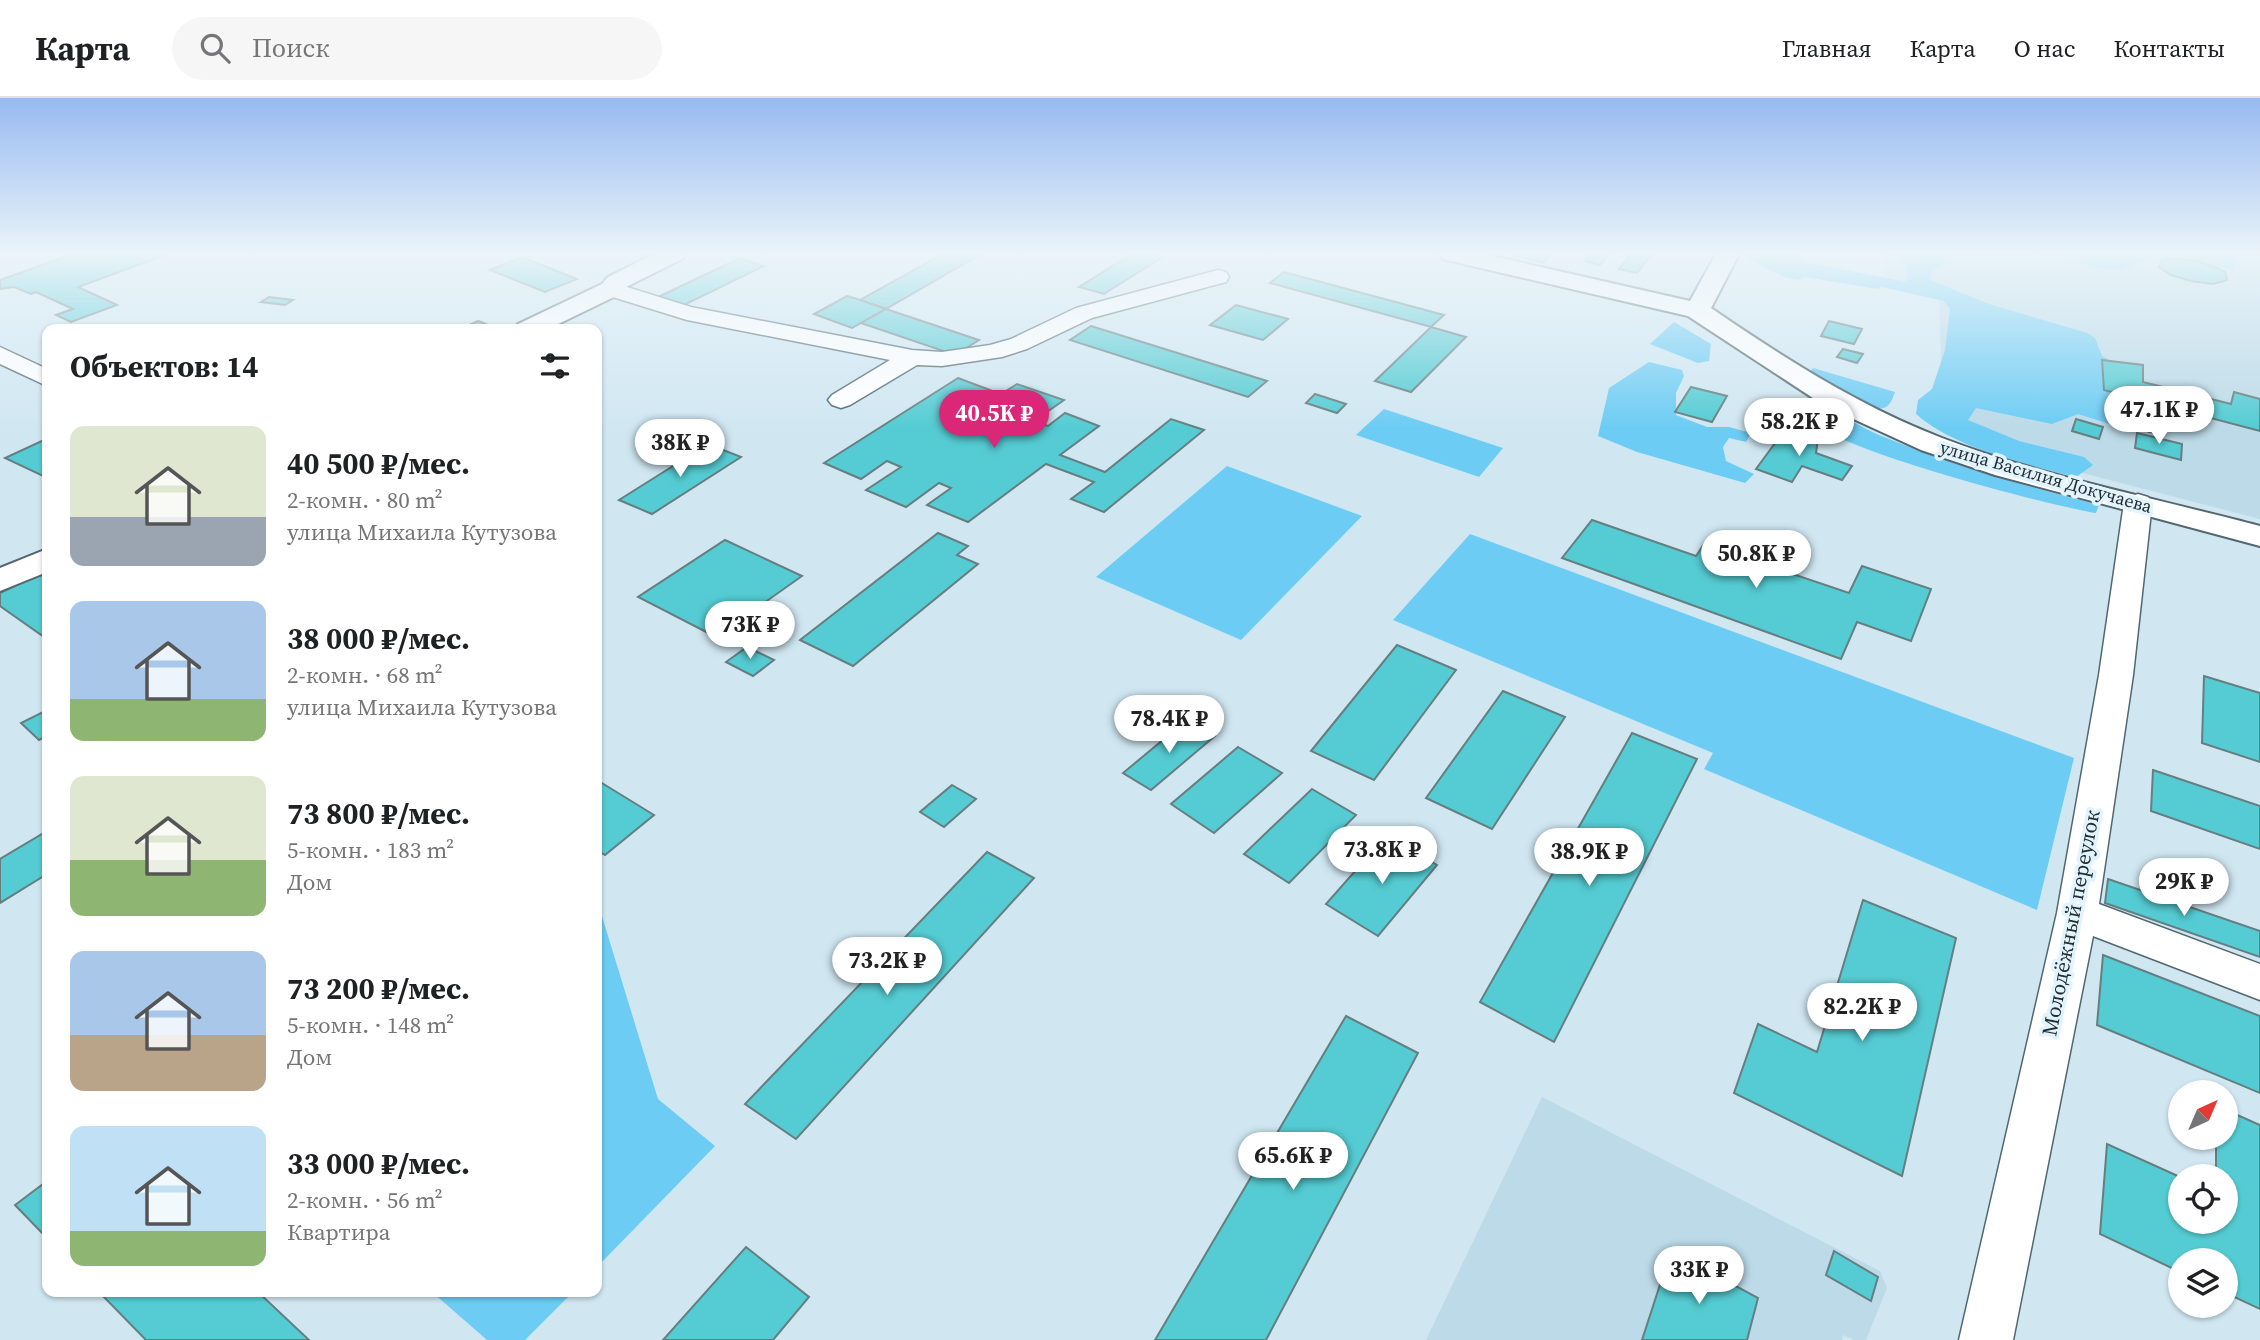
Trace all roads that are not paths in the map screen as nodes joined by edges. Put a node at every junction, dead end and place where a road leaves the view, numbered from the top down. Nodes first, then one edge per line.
1 (563, 312) edge
2 (684, 312) edge
3 (1088, 312) edge
4 (1701, 312) edge
5 (538, 324) edge
6 (0, 354) edge
7 (912, 357) junction
8 (42, 376) edge
9 (841, 400) dead end
10 (2137, 503) junction
11 (2260, 536) edge
12 (42, 561) edge
13 (0, 581) edge
14 (2077, 913) junction
15 (2260, 982) edge
16 (1986, 1340) edge

1 - 5 street
2 - 7 street
3 - 7 street
4 - 10 street, улица Василия Докучаева
6 - 8 street
7 - 9 street
10 - 11 street, улица Василия Докучаева
10 - 14 street, Молодёжный переулок
12 - 13 street
14 - 15 street
14 - 16 street, Молодёжный переулок

